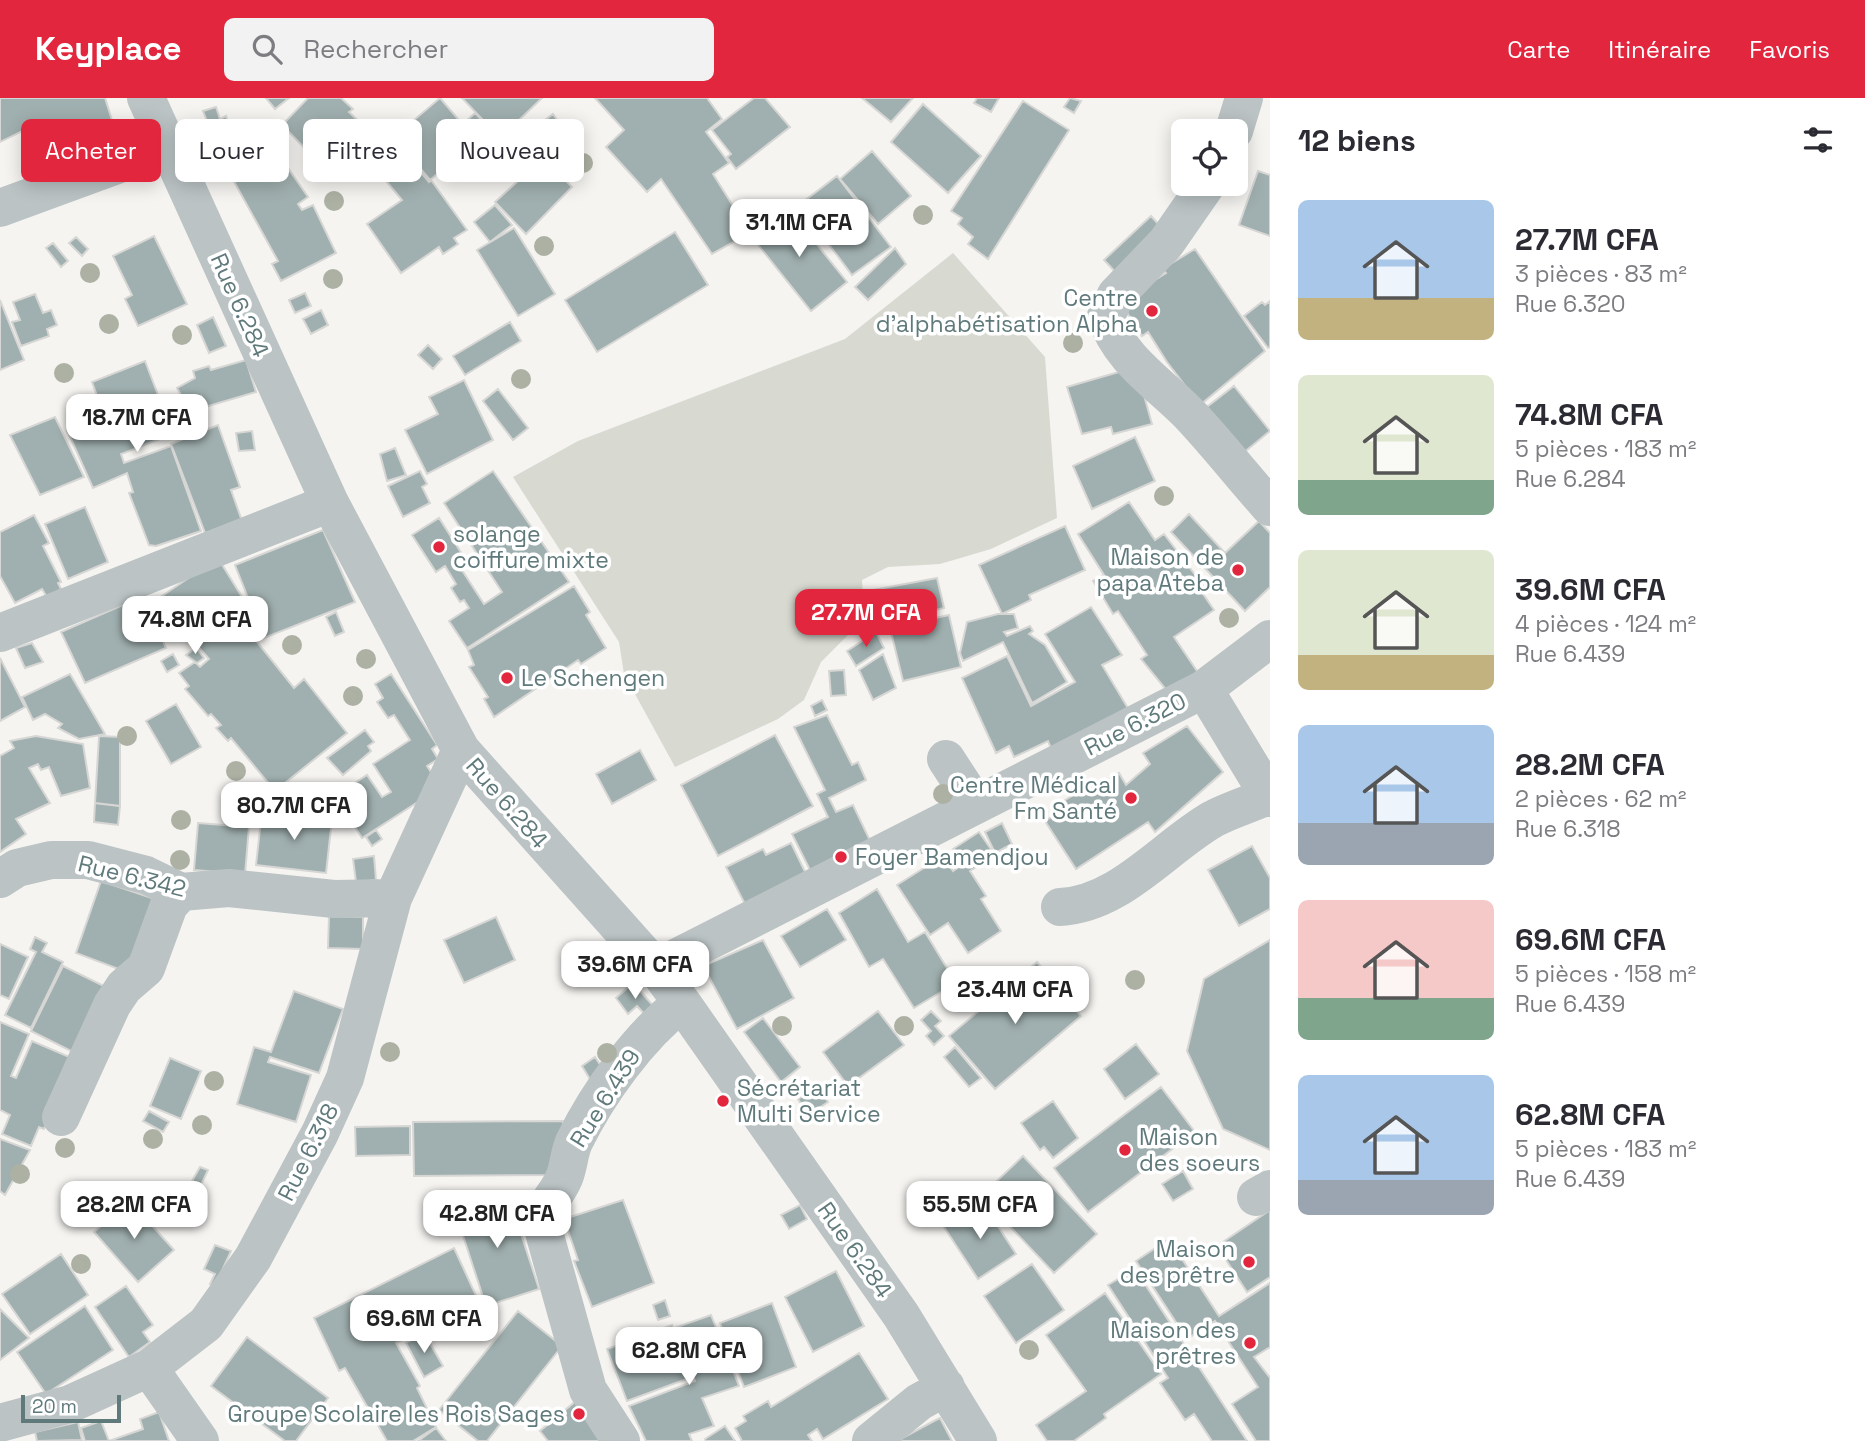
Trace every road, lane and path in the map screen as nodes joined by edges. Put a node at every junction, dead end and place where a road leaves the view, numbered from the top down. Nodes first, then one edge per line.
1 (146, 98) edge
2 (1244, 98) edge
3 (1238, 119) edge
4 (169, 146) junction
5 (1199, 196) edge
6 (0, 208) edge
7 (330, 503) junction
8 (1270, 507) edge
9 (0, 633) edge
10 (1270, 639) edge
11 (1204, 689) junction
12 (461, 750) junction
13 (946, 759) dead end
14 (1269, 797) edge
15 (976, 805) junction
16 (0, 879) edge
17 (181, 892) junction
18 (393, 898) junction
19 (1060, 907) dead end
20 (656, 968) junction
21 (682, 1003) junction
22 (61, 1117) dead end
23 (149, 1368) junction
24 (946, 1387) junction
25 (0, 1423) edge
26 (200, 1441) edge
27 (621, 1441) edge
28 (871, 1441) edge
29 (978, 1441) edge

1 - 4 street, Rue 6.284
2 - 3 street
4 - 6 street
4 - 7 street, Rue 6.284
5 - 8 street
7 - 9 street
7 - 12 street, Rue 6.284
10 - 11 street, Rue 6.320
11 - 14 street
11 - 15 street, Rue 6.320
12 - 18 street, Rue 6.318
12 - 20 street, Rue 6.284
13 - 15 street
14 - 19 street
15 - 20 street, Rue 6.320
16 - 17 street, Rue 6.342
17 - 18 street, Rue 6.342
17 - 22 street
18 - 23 street, Rue 6.318
20 - 21 street, Rue 6.284
21 - 24 street, Rue 6.284
21 - 27 street, Rue 6.439
23 - 25 street, Rue 6.318
23 - 26 street
24 - 28 street
24 - 29 street, Rue 6.284

